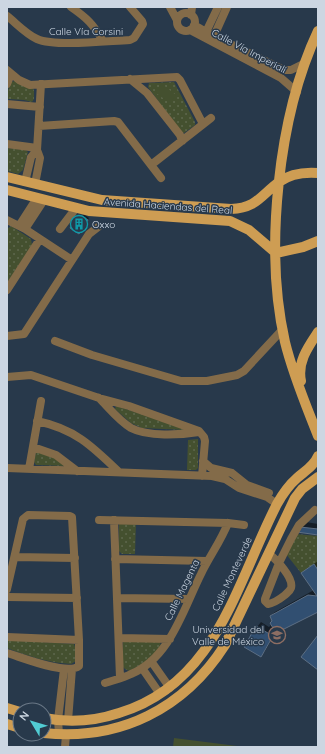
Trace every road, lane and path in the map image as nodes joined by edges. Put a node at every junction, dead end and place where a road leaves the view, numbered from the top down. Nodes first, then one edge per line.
1 (71, 7) edge
2 (130, 7) edge
3 (170, 7) edge
4 (218, 7) edge
5 (227, 7) edge
6 (188, 11) edge
7 (7, 16) edge
8 (177, 20) junction
9 (192, 28) junction
10 (318, 31) edge
11 (210, 34) junction
12 (102, 41) junction
13 (305, 63) junction
14 (9, 72) edge
15 (283, 74) junction
16 (130, 79) junction
17 (7, 84) edge
18 (42, 84) junction
19 (297, 92) junction
20 (7, 104) edge
21 (40, 107) junction
22 (211, 118) dead end
23 (203, 124) junction
24 (39, 126) junction
25 (182, 141) junction
26 (7, 144) edge
27 (37, 149) junction
28 (151, 165) junction
29 (29, 166) junction
30 (38, 168) junction
31 (318, 174) edge
32 (7, 177) edge
33 (161, 178) dead end
34 (279, 181) junction
35 (30, 183) junction
36 (7, 190) edge
37 (40, 199) junction
38 (144, 203) junction
39 (76, 208) junction
40 (143, 215) junction
41 (7, 221) edge
42 (22, 227) junction
43 (98, 227) dead end
44 (60, 229) dead end
45 (40, 239) junction
46 (318, 241) edge
47 (276, 253) junction
48 (72, 260) junction
49 (7, 290) edge
50 (283, 329) junction
51 (318, 332) edge
52 (7, 336) edge
53 (55, 341) dead end
54 (7, 377) edge
55 (302, 395) junction
56 (99, 398) junction
57 (41, 401) dead end
58 (37, 421) junction
59 (199, 431) junction
60 (318, 436) edge
61 (33, 447) junction
62 (318, 456) edge
63 (203, 461) junction
64 (7, 468) edge
65 (28, 469) junction
66 (77, 471) junction
67 (119, 472) junction
68 (202, 476) junction
69 (318, 477) edge
70 (278, 502) junction
71 (316, 510) dead end
72 (99, 520) dead end
73 (114, 520) junction
74 (228, 523) junction
75 (244, 525) dead end
76 (269, 554) junction
77 (15, 556) junction
78 (75, 558) junction
79 (115, 559) junction
80 (207, 561) junction
81 (279, 563) junction
82 (7, 589) edge
83 (238, 589) junction
84 (250, 596) junction
85 (7, 597) edge
86 (77, 598) junction
87 (117, 598) junction
88 (189, 599) junction
89 (230, 605) junction
90 (243, 609) junction
91 (7, 638) edge
92 (119, 638) junction
93 (170, 639) junction
94 (79, 640) junction
95 (7, 653) edge
96 (151, 661) junction
97 (142, 668) junction
98 (68, 669) junction
99 (120, 678) junction
100 (105, 683) dead end
101 (170, 688) junction
102 (160, 694) junction
103 (52, 719) edge
104 (66, 721) junction
105 (52, 733) edge
106 (66, 734) junction
107 (65, 747) edge

1 - 12 street
2 - 12 street, Calle Vía Corsini
3 - 8 street, Calle Vía Imperiali
4 - 11 street
5 - 11 street
6 - 8 street
6 - 9 street
7 - 12 street, Calle Vía Corsini
8 - 9 street, Calle Vía Imperiali
9 - 11 street, Calle Vía Imperiali
9 - 15 street, Calle Vía Imperiali
10 - 13 main road
11 - 15 street, Calle Vía Imperiali
13 - 15 street, Calle Vía Imperiali
13 - 19 main road
14 - 17 street
14 - 18 street
15 - 19 street, Calle Vía Imperiali
16 - 18 street
16 - 23 street
16 - 25 street
18 - 21 street
19 - 34 main road
20 - 21 street
21 - 24 street
22 - 23 street
23 - 25 street
24 - 27 street
24 - 28 street
25 - 28 street
26 - 27 street
27 - 29 street
27 - 30 street
28 - 33 street
29 - 30 street
29 - 35 street
30 - 35 street
31 - 34 main road, Avenida Haciendas del Real
32 - 35 main road, Avenida Haciendas del Real
34 - 38 main road, Avenida Haciendas del Real
34 - 47 main road
35 - 38 main road, Avenida Haciendas del Real
36 - 37 main road, Avenida Haciendas del Real
37 - 39 main road, Avenida Haciendas del Real
37 - 42 street
38 - 40 main road
39 - 40 main road, Avenida Haciendas del Real
39 - 44 street
40 - 47 main road, Avenida Haciendas del Real
41 - 42 street
42 - 45 street
43 - 48 street
45 - 48 street
45 - 49 street
46 - 47 main road
47 - 50 main road
48 - 52 street
50 - 53 street
50 - 55 main road
51 - 55 main road
54 - 56 street
55 - 60 main road
56 - 59 street
56 - 59 street
57 - 58 street
58 - 61 street
58 - 67 street
59 - 63 street
61 - 65 street
61 - 66 street
62 - 70 main road, Calle Monteverde
63 - 68 street
63 - 70 street
64 - 65 street
65 - 66 street
66 - 67 street
67 - 68 street
68 - 70 street
69 - 76 main road
70 - 83 main road, Calle Monteverde
71 - 81 street
72 - 73 street
73 - 74 street
73 - 79 street
74 - 75 street
74 - 80 street, Calle Magenta
76 - 81 street
76 - 84 main road
77 - 78 street
77 - 78 street
77 - 82 street
78 - 86 street
79 - 80 street
79 - 87 street
80 - 88 street, Calle Magenta
81 - 81 street
83 - 84 street
83 - 89 main road, Calle Monteverde
84 - 90 main road
85 - 86 street
86 - 94 street
87 - 88 street
87 - 92 street
88 - 93 street, Calle Magenta
89 - 90 street
89 - 101 main road, Calle Monteverde
90 - 106 main road
91 - 94 street
92 - 93 street
92 - 99 street
93 - 96 street, Calle Magenta
94 - 98 street
95 - 98 street
96 - 97 street, Calle Magenta
96 - 101 street
97 - 99 street, Calle Magenta
97 - 102 street
98 - 104 street
99 - 100 street, Calle Magenta
101 - 102 main road, Calle Monteverde
102 - 104 main road, Calle Monteverde
103 - 104 main road, Calle Monteverde
104 - 106 street
104 - 106 street
105 - 106 main road
106 - 107 street

